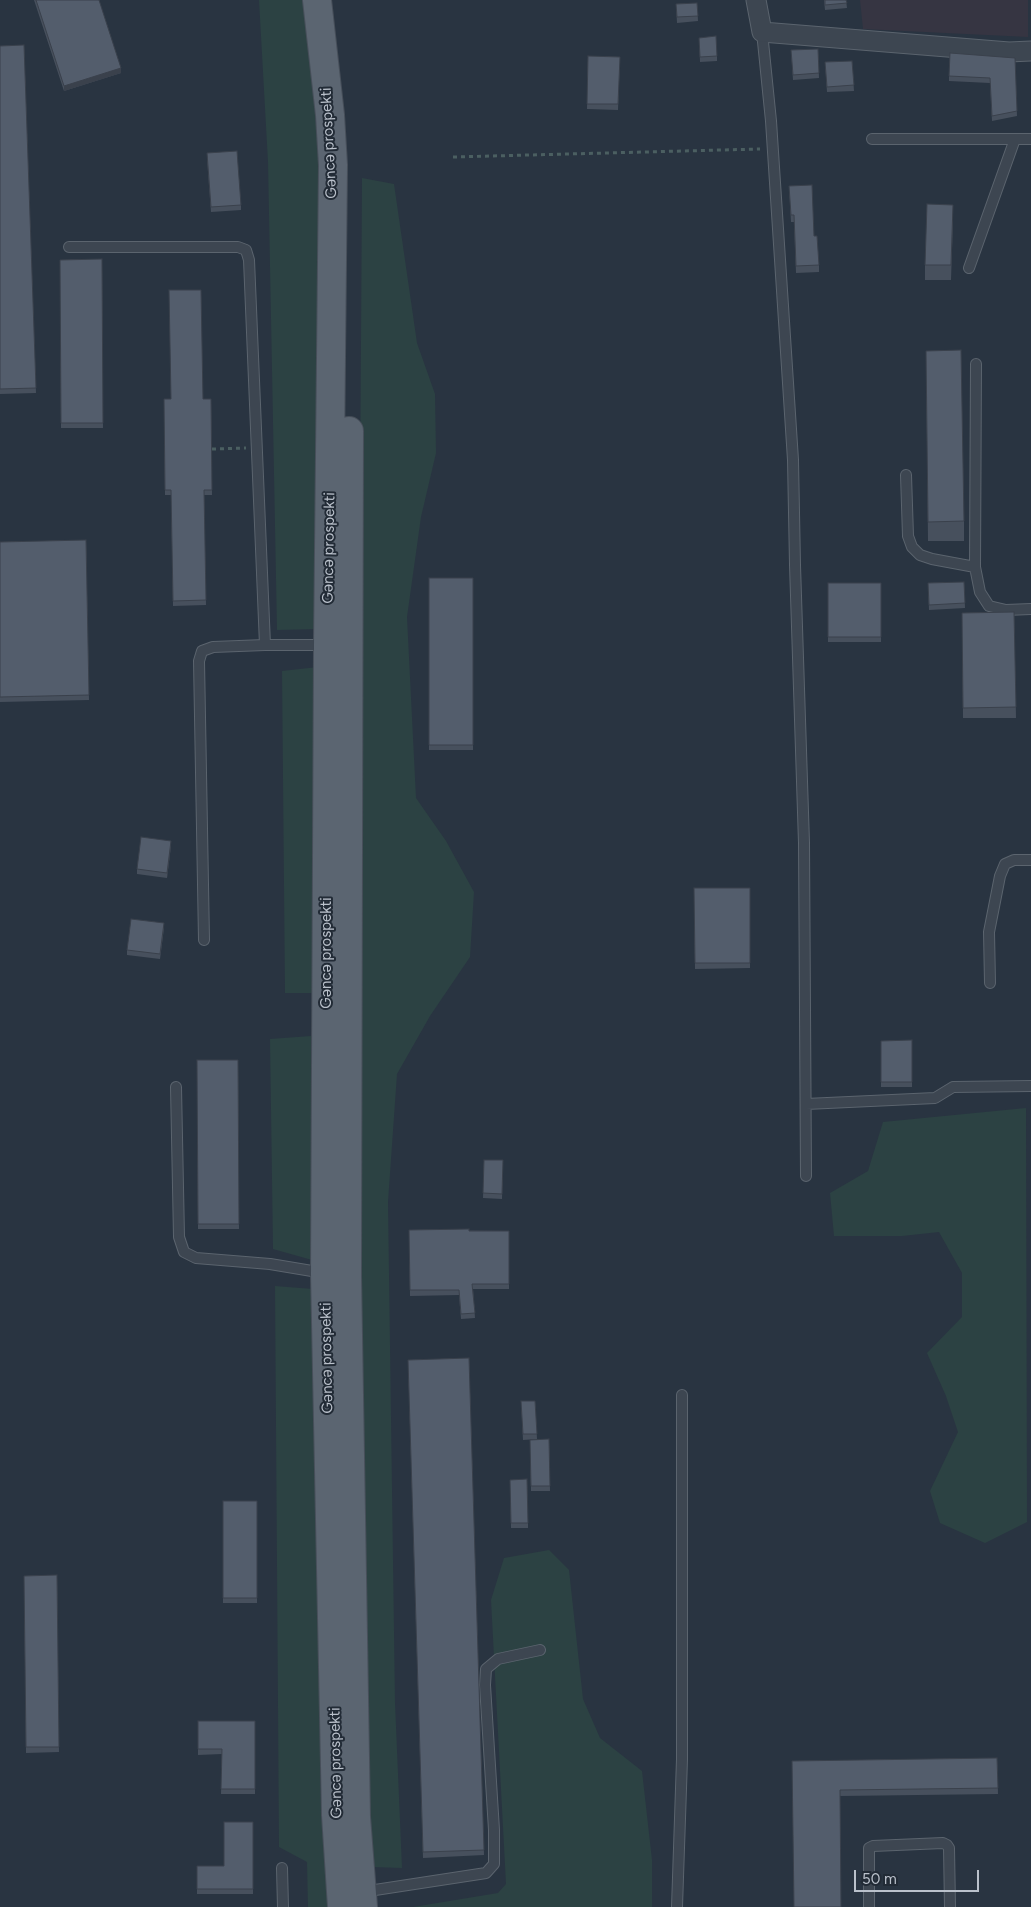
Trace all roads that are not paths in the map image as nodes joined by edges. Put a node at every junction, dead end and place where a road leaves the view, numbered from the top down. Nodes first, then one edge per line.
1 (317, 0) edge
2 (335, 0) edge
3 (756, 0) edge
4 (762, 32) junction
5 (1031, 51) edge
6 (872, 139) dead end
7 (1015, 139) junction
8 (1031, 139) edge
9 (68, 247) dead end
10 (969, 268) dead end
11 (976, 364) dead end
12 (906, 475) dead end
13 (975, 567) junction
14 (1031, 609) edge
15 (265, 645) junction
16 (338, 645) junction
17 (1031, 860) edge
18 (204, 940) dead end
19 (990, 983) dead end
20 (1031, 1086) edge
21 (176, 1087) dead end
22 (806, 1104) junction
23 (806, 1176) dead end
24 (325, 1273) junction
25 (682, 1395) dead end
26 (540, 1650) dead end
27 (282, 1868) dead end
28 (355, 1902) edge
29 (283, 1907) edge
30 (678, 1907) edge
31 (869, 1907) edge
32 (950, 1907) edge

1 - 16 main road, Gəncə prospekti
2 - 16 main road, Gəncə prospekti
3 - 4 street
4 - 5 street
4 - 22 lane
6 - 7 lane
7 - 8 lane
7 - 10 lane
9 - 15 lane
11 - 13 lane
12 - 13 lane
13 - 14 lane
15 - 16 lane
15 - 18 lane
16 - 24 main road, Gəncə prospekti
16 - 28 main road, Gəncə prospekti
17 - 19 lane
20 - 22 lane
21 - 24 lane
22 - 23 lane
24 - 28 main road, Gəncə prospekti
25 - 30 lane
26 - 28 lane
27 - 29 lane
31 - 32 lane

